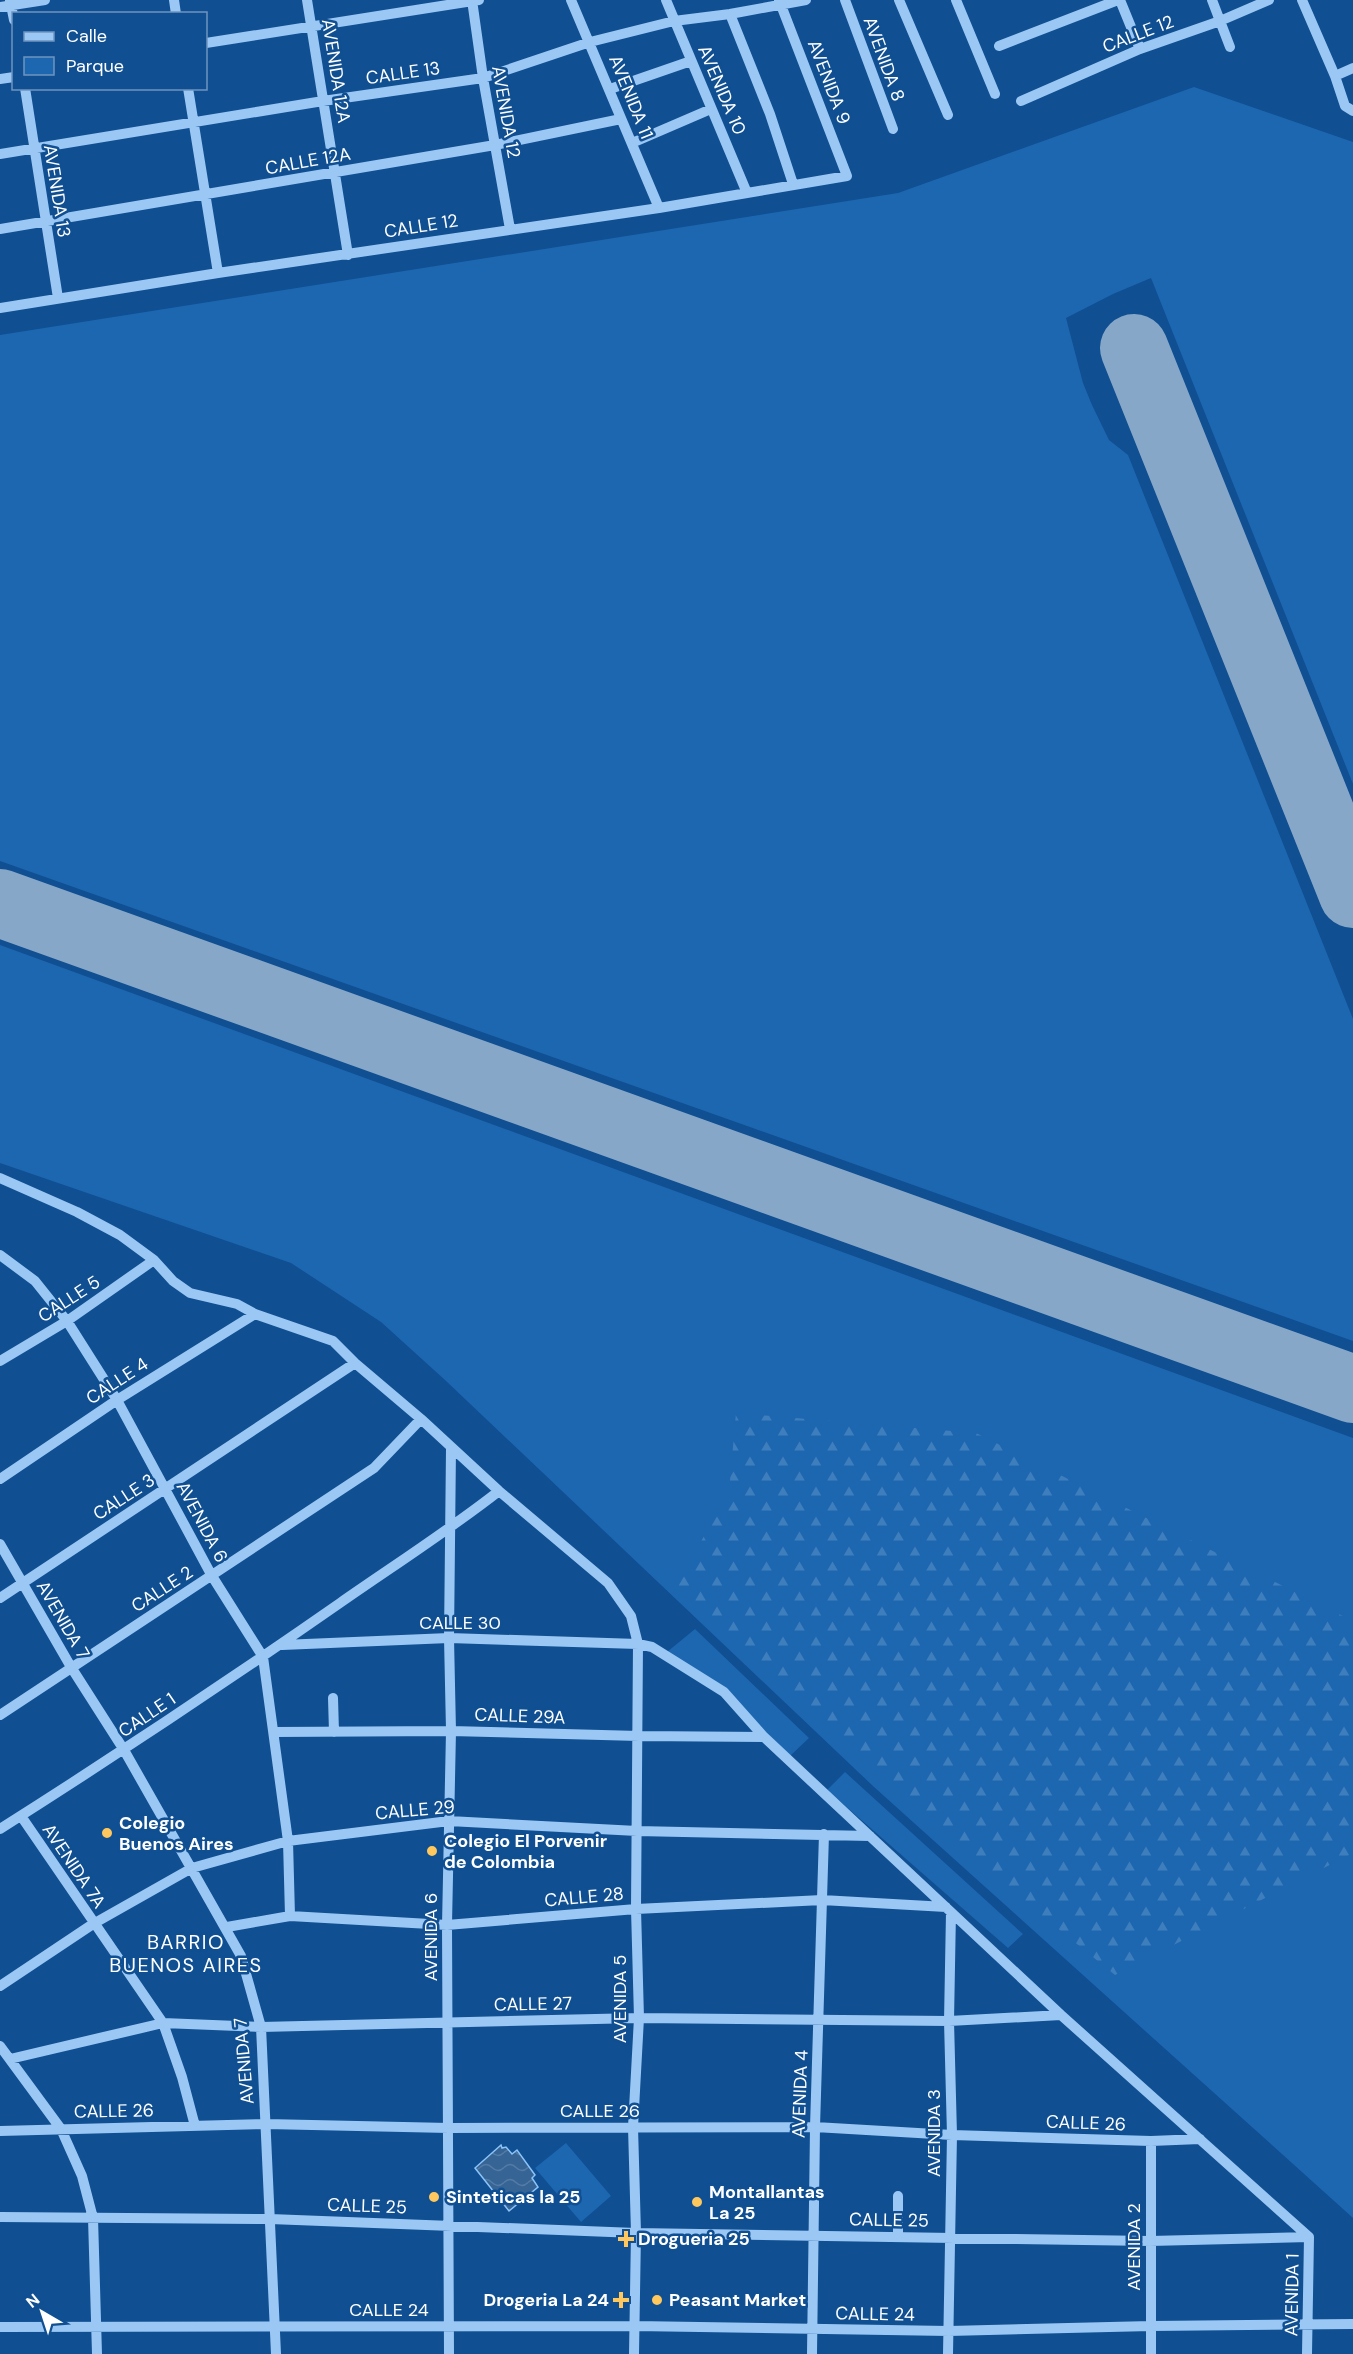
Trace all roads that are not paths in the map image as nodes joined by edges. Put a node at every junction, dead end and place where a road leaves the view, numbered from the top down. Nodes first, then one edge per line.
1 (45, 0) edge
2 (307, 0) edge
3 (474, 0) edge
4 (571, 0) edge
5 (666, 0) edge
6 (806, 0) edge
7 (845, 0) edge
8 (899, 0) edge
9 (956, 0) edge
10 (1119, 0) edge
11 (1212, 0) edge
12 (1269, 0) edge
13 (1302, 0) edge
14 (780, 3) edge
15 (7, 4) edge
16 (730, 14) junction
17 (674, 21) junction
18 (1220, 21) junction
19 (312, 27) junction
20 (590, 42) junction
21 (207, 43) edge
22 (999, 46) dead end
23 (1230, 47) dead end
24 (1140, 50) junction
25 (691, 61) junction
26 (1353, 68) edge
27 (1335, 76) junction
28 (483, 78) junction
29 (610, 89) junction
30 (25, 90) edge
31 (188, 90) edge
32 (995, 94) dead end
33 (323, 100) junction
34 (1021, 101) dead end
35 (711, 109) junction
36 (1353, 111) edge
37 (948, 115) dead end
38 (621, 118) junction
39 (194, 121) junction
40 (892, 129) dead end
41 (632, 143) junction
42 (495, 145) junction
43 (33, 149) junction
44 (0, 154) edge
45 (335, 173) junction
46 (847, 176) joint
47 (794, 184) junction
48 (747, 193) junction
49 (205, 194) junction
50 (659, 208) junction
51 (45, 222) junction
52 (0, 229) edge
53 (510, 229) junction
54 (348, 255) junction
55 (218, 273) junction
56 (58, 298) junction
57 (0, 308) edge
58 (0, 1178) edge
59 (0, 1255) edge
60 (154, 1260) junction
61 (255, 1314) junction
62 (67, 1321) junction
63 (0, 1361) edge
64 (355, 1363) junction
65 (117, 1400) junction
66 (421, 1419) junction
67 (451, 1449) junction
68 (0, 1479) edge
69 (165, 1490) junction
70 (499, 1491) junction
71 (451, 1528) junction
72 (0, 1544) edge
73 (212, 1576) junction
74 (23, 1583) junction
75 (0, 1598) edge
76 (312, 1625) junction
77 (449, 1638) junction
78 (317, 1644) junction
79 (638, 1644) junction
80 (282, 1645) junction
81 (263, 1657) junction
82 (71, 1667) junction
83 (333, 1698) dead end
84 (0, 1715) edge
85 (451, 1731) junction
86 (274, 1732) junction
87 (334, 1732) junction
88 (639, 1736) junction
89 (764, 1737) junction
90 (124, 1750) junction
91 (21, 1816) junction
92 (449, 1821) junction
93 (0, 1829) edge
94 (637, 1831) junction
95 (824, 1834) junction
96 (870, 1836) junction
97 (288, 1841) junction
98 (192, 1868) junction
99 (822, 1900) junction
100 (636, 1909) junction
101 (948, 1910) junction
102 (290, 1916) junction
103 (93, 1924) junction
104 (447, 1925) junction
105 (227, 1927) junction
106 (0, 1986) edge
107 (1061, 2015) junction
108 (639, 2018) junction
109 (820, 2021) junction
110 (949, 2021) junction
111 (449, 2022) junction
112 (164, 2024) junction
113 (261, 2026) junction
114 (0, 2046) edge
115 (10, 2060) junction
116 (266, 2124) junction
117 (195, 2126) junction
118 (633, 2127) junction
119 (815, 2127) junction
120 (449, 2128) junction
121 (61, 2129) junction
122 (0, 2131) edge
123 (952, 2135) junction
124 (1200, 2139) junction
125 (1151, 2141) junction
126 (898, 2196) dead end
127 (0, 2217) edge
128 (93, 2218) junction
129 (270, 2219) junction
130 (449, 2226) junction
131 (636, 2233) junction
132 (815, 2236) junction
133 (898, 2237) junction
134 (1309, 2237) junction
135 (949, 2238) junction
136 (1150, 2241) junction
137 (1308, 2323) junction
138 (1353, 2324) edge
139 (635, 2326) junction
140 (1150, 2326) junction
141 (0, 2327) edge
142 (97, 2327) junction
143 (275, 2327) junction
144 (449, 2327) junction
145 (813, 2330) junction
146 (949, 2331) junction
147 (97, 2354) edge
148 (276, 2354) edge
149 (449, 2354) edge
150 (634, 2354) edge
151 (812, 2354) edge
152 (948, 2354) edge
153 (1151, 2354) edge
154 (1307, 2354) edge

1 - 15 street
2 - 19 street, AVENIDA 12A
3 - 19 street
3 - 28 street, AVENIDA 12
4 - 20 street, AVENIDA 11
5 - 17 street, AVENIDA 10
6 - 14 street, CALLE 13
7 - 40 street, AVENIDA 8
8 - 37 street
9 - 32 street
10 - 22 street
10 - 24 street
11 - 18 street
12 - 18 street, CALLE 12
13 - 27 street
14 - 16 street, CALLE 13
14 - 46 street, AVENIDA 9
16 - 17 street, CALLE 13
16 - 47 street
17 - 20 street, CALLE 13
17 - 25 street, AVENIDA 10
18 - 23 street
18 - 24 street, CALLE 12
19 - 21 street
19 - 33 street, AVENIDA 12A
20 - 28 street, CALLE 13
20 - 29 street, AVENIDA 11
24 - 34 street, CALLE 12
25 - 29 street
25 - 35 street, AVENIDA 10
26 - 27 street
27 - 36 street
28 - 33 street, CALLE 13
28 - 42 street, AVENIDA 12
29 - 38 street, AVENIDA 11
30 - 43 street, AVENIDA 13
31 - 39 street
33 - 39 street, CALLE 13
33 - 45 street, AVENIDA 12A
35 - 41 street
35 - 48 street, AVENIDA 10
38 - 41 street, AVENIDA 11
38 - 42 street, CALLE 12A
39 - 43 street, CALLE 13
39 - 49 street
41 - 50 street, AVENIDA 11
42 - 45 street, CALLE 12A
42 - 53 street, AVENIDA 12
43 - 44 street, CALLE 13
43 - 51 street, AVENIDA 13
45 - 49 street, CALLE 12A
45 - 54 street, AVENIDA 12A
46 - 47 street, CALLE 12
47 - 48 street, CALLE 12
48 - 50 street, CALLE 12
49 - 51 street, CALLE 12A
49 - 55 street
50 - 53 street, CALLE 12
51 - 52 street, CALLE 12A
51 - 56 street, AVENIDA 13
53 - 54 street, CALLE 12
54 - 55 street, CALLE 12
55 - 56 street, CALLE 12
56 - 57 street, CALLE 12
58 - 60 street, AVENIDA 5
59 - 62 street, AVENIDA 6
60 - 61 street, AVENIDA 5
60 - 62 street, CALLE 5
61 - 64 street, AVENIDA 5
61 - 65 street, CALLE 4
62 - 63 street, CALLE 5
62 - 65 street, AVENIDA 6
64 - 66 street, AVENIDA 5
64 - 69 street, CALLE 3
65 - 68 street, CALLE 4
65 - 69 street, AVENIDA 6
66 - 67 street, AVENIDA 5
66 - 73 street, CALLE 2
67 - 70 street, AVENIDA 5
67 - 71 street, AVENIDA 6
69 - 73 street, AVENIDA 6
69 - 74 street, CALLE 3
70 - 71 street, CALLE 1
70 - 79 street, AVENIDA 5
71 - 76 street, CALLE 1
71 - 77 street, AVENIDA 6
72 - 74 street, AVENIDA 7
73 - 81 street, AVENIDA 6
73 - 82 street, CALLE 2
74 - 75 street, CALLE 3
74 - 82 street, AVENIDA 7
76 - 78 street
76 - 80 street, CALLE 1
77 - 78 street, CALLE 30
77 - 79 street, CALLE 30
77 - 85 street, AVENIDA 6
78 - 80 street, CALLE 30
79 - 88 street, AVENIDA 5
79 - 89 street
80 - 81 street, CALLE 1
81 - 86 street, AVENIDA 6
81 - 90 street, CALLE 1
82 - 84 street, CALLE 2
82 - 90 street, AVENIDA 7
83 - 87 street
85 - 87 street, CALLE 29A
85 - 88 street, CALLE 29A
85 - 92 street, AVENIDA 6
86 - 87 street, CALLE 29A
86 - 97 street, AVENIDA 6
88 - 89 street, CALLE 29A
88 - 94 street, AVENIDA 5
89 - 96 street
90 - 91 street, CALLE 1
90 - 98 street, AVENIDA 7
91 - 93 street, CALLE 1
91 - 103 street, AVENIDA 7A
92 - 94 street, CALLE 29
92 - 97 street, CALLE 29
92 - 104 street, AVENIDA 6
94 - 95 street, CALLE 29
94 - 100 street, AVENIDA 5
95 - 96 street, CALLE 29
95 - 99 street, AVENIDA 4
96 - 101 street
97 - 98 street, CALLE 29
97 - 102 street, AVENIDA 6
98 - 103 street, CALLE 29
98 - 105 street, AVENIDA 7
99 - 100 street, CALLE 28
99 - 101 street, CALLE 28
99 - 109 street, AVENIDA 4
100 - 104 street, CALLE 28
100 - 108 street, AVENIDA 5
101 - 107 street
101 - 110 street, AVENIDA 3
102 - 104 street, CALLE 28
102 - 105 street, CALLE 28
103 - 106 street, CALLE 29
103 - 112 street, AVENIDA 7A
104 - 111 street, AVENIDA 6
105 - 113 street, AVENIDA 7
107 - 110 street, CALLE 27
107 - 124 street
108 - 109 street, CALLE 27
108 - 111 street, CALLE 27
108 - 118 street, AVENIDA 5
109 - 110 street, CALLE 27
109 - 119 street, AVENIDA 4
110 - 123 street, AVENIDA 3
111 - 113 street, CALLE 27
111 - 120 street, AVENIDA 6
112 - 113 street, CALLE 27
112 - 115 street, CALLE 27
112 - 117 street, AVENIDA 7A
113 - 116 street, AVENIDA 7
114 - 115 street
115 - 121 street
116 - 117 street, CALLE 26
116 - 120 street, CALLE 26
116 - 129 street, AVENIDA 7
117 - 121 street, CALLE 26
118 - 119 street, CALLE 26
118 - 120 street, CALLE 26
118 - 131 street, AVENIDA 5
119 - 123 street, CALLE 26
119 - 132 street, AVENIDA 4
120 - 130 street, AVENIDA 6
121 - 122 street, CALLE 26
121 - 128 street
123 - 125 street, CALLE 26
123 - 135 street, AVENIDA 3
124 - 125 street, CALLE 26
124 - 134 street
125 - 136 street, AVENIDA 2
126 - 133 street
127 - 128 street, CALLE 25
128 - 129 street, CALLE 25
128 - 142 street
129 - 130 street, CALLE 25
129 - 143 street, AVENIDA 7
130 - 131 street, CALLE 25
130 - 144 street, AVENIDA 6
131 - 132 street, CALLE 25
131 - 139 street, AVENIDA 5
132 - 133 street, CALLE 25
132 - 145 street, AVENIDA 4
133 - 135 street, CALLE 25
134 - 136 street, CALLE 25
134 - 137 street, AVENIDA 1
135 - 136 street, CALLE 25
135 - 146 street, AVENIDA 3
136 - 140 street, AVENIDA 2
137 - 138 street, CALLE 24
137 - 140 street, CALLE 24
137 - 154 street, AVENIDA 1
139 - 144 street, CALLE 24
139 - 145 street, CALLE 24
139 - 150 street, AVENIDA 5
140 - 146 street, CALLE 24
140 - 153 street, AVENIDA 2
141 - 142 street, CALLE 24
142 - 143 street, CALLE 24
142 - 147 street
143 - 144 street, CALLE 24
143 - 148 street, AVENIDA 7
144 - 149 street, AVENIDA 6
145 - 146 street, CALLE 24
145 - 151 street, AVENIDA 4
146 - 152 street, AVENIDA 3

